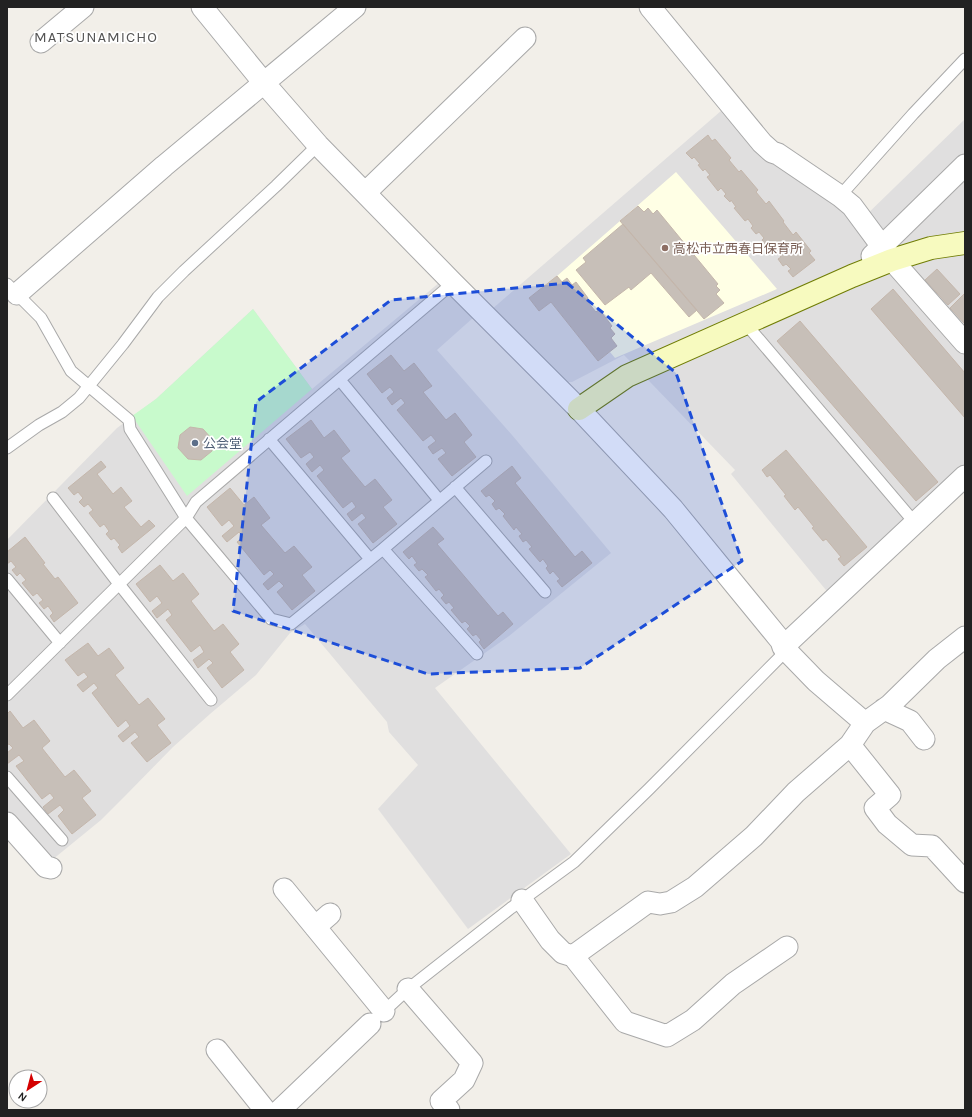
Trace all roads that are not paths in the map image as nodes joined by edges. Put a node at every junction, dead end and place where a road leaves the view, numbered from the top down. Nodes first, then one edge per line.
1 (83, 7) edge
2 (202, 7) edge
3 (355, 7) edge
4 (650, 7) edge
5 (524, 38) dead end
6 (40, 42) dead end
7 (965, 59) edge
8 (264, 83) junction
9 (318, 145) junction
10 (965, 165) edge
11 (365, 193) junction
12 (840, 196) junction
13 (965, 243) edge
14 (887, 253) junction
15 (453, 283) junction
16 (12, 289) edge
17 (746, 324) junction
18 (965, 343) edge
19 (340, 380) junction
20 (88, 385) junction
21 (579, 409) junction
22 (269, 439) junction
23 (7, 448) edge
24 (486, 461) dead end
25 (965, 476) edge
26 (455, 487) junction
27 (54, 498) dead end
28 (440, 500) junction
29 (186, 518) junction
30 (915, 524) junction
31 (383, 549) junction
32 (370, 559) junction
33 (7, 579) edge
34 (119, 584) junction
35 (545, 592) dead end
36 (965, 637) edge
37 (60, 643) junction
38 (783, 647) junction
39 (477, 654) dead end
40 (7, 695) edge
41 (211, 700) dead end
42 (884, 709) junction
43 (864, 723) junction
44 (924, 739) dead end
45 (850, 745) junction
46 (7, 777) edge
47 (10, 832) edge
48 (62, 840) dead end
49 (51, 868) dead end
50 (965, 882) edge
51 (284, 889) dead end
52 (522, 900) junction
53 (787, 947) dead end
54 (573, 956) junction
55 (408, 989) junction
56 (377, 1018) junction
57 (218, 1050) dead end
58 (265, 1110) edge
59 (280, 1110) edge
60 (449, 1110) edge

1 - 6 street
2 - 8 street
3 - 8 street
4 - 12 street
5 - 11 street
7 - 12 lane
8 - 9 street
8 - 16 street
9 - 11 street
9 - 20 lane
10 - 14 street
11 - 15 street
12 - 14 street
13 - 14 street
14 - 17 street
14 - 18 street
15 - 19 lane
15 - 21 street
16 - 20 lane
17 - 21 street
17 - 30 lane
19 - 22 lane
19 - 28 lane
20 - 23 lane
20 - 29 lane
21 - 38 street
22 - 29 lane
22 - 32 lane
24 - 26 lane
25 - 30 street
26 - 28 lane
26 - 35 lane
27 - 34 lane
28 - 31 lane
29 - 32 lane
29 - 34 lane
30 - 38 street
31 - 32 lane
31 - 39 lane
33 - 37 lane
34 - 37 lane
34 - 41 lane
36 - 42 street
37 - 40 lane
38 - 43 street
38 - 52 lane
42 - 43 street
42 - 44 street
43 - 45 street
45 - 50 street
45 - 54 street
46 - 48 lane
47 - 49 street
51 - 56 street
52 - 54 street
52 - 55 lane
53 - 54 street
55 - 56 lane
55 - 60 street
56 - 59 street
57 - 58 street

